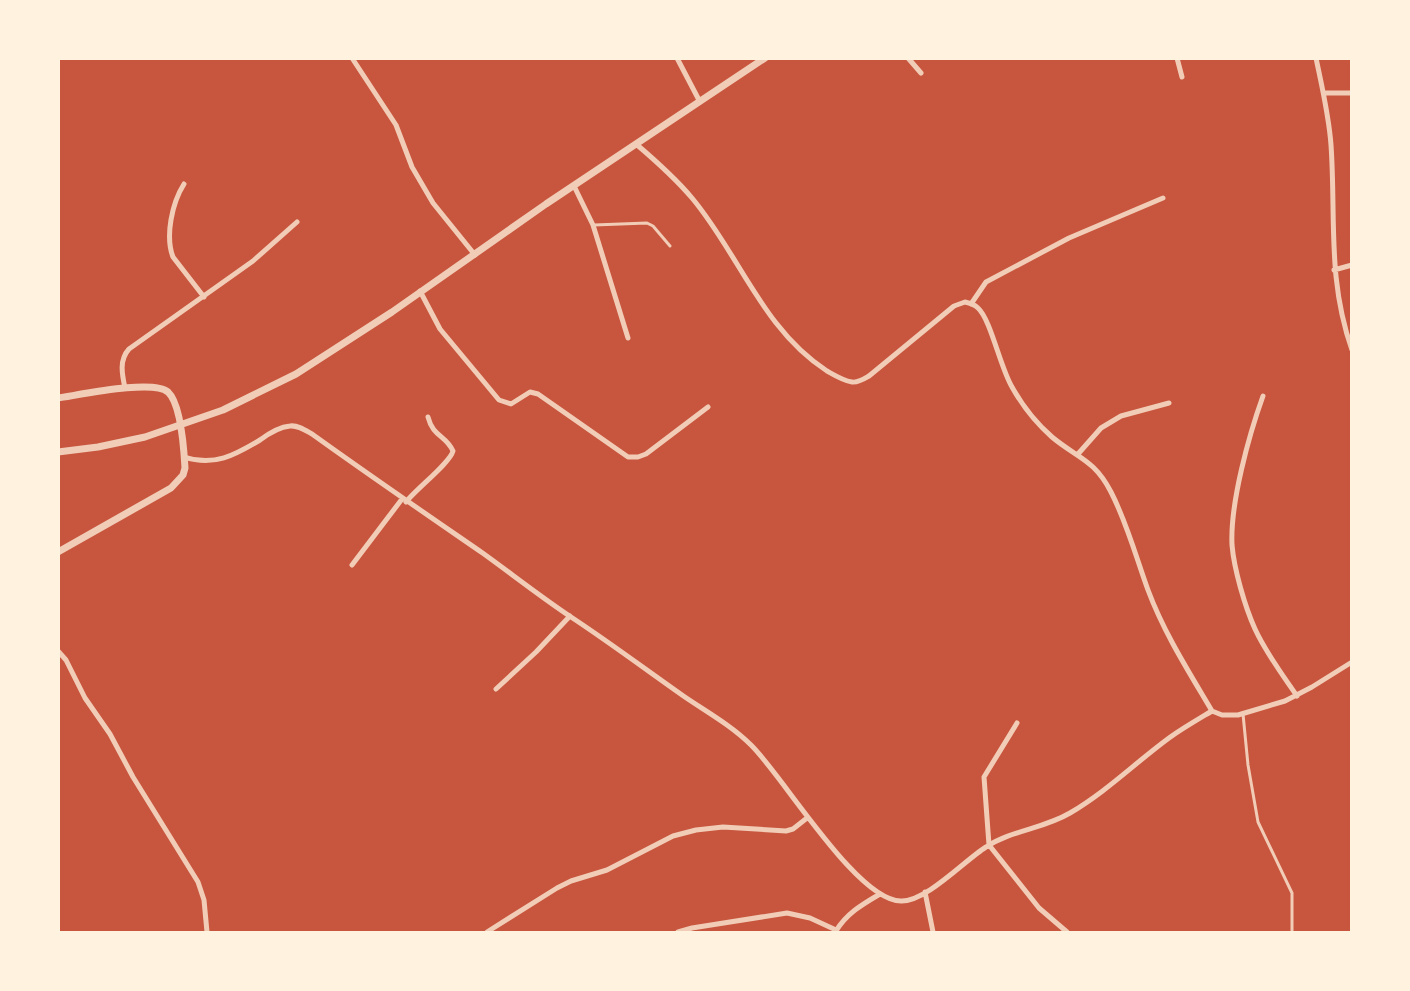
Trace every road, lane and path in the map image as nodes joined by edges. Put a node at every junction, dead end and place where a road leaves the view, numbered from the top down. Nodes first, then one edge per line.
1 (352, 58) edge
2 (677, 58) edge
3 (765, 58) edge
4 (908, 58) edge
5 (1177, 58) edge
6 (1316, 58) edge
7 (921, 73) dead end
8 (1182, 77) dead end
9 (1324, 93) junction
10 (1352, 93) edge
11 (700, 102) junction
12 (636, 144) junction
13 (184, 184) dead end
14 (574, 186) junction
15 (1163, 198) dead end
16 (297, 222) dead end
17 (592, 225) junction
18 (670, 246) dead end
19 (475, 255) junction
20 (1352, 266) edge
21 (1334, 270) junction
22 (420, 291) junction
23 (204, 297) junction
24 (972, 304) junction
25 (628, 338) dead end
26 (1352, 350) edge
27 (125, 388) junction
28 (1263, 396) dead end
29 (58, 398) edge
30 (1169, 403) dead end
31 (708, 407) dead end
32 (428, 417) dead end
33 (180, 425) junction
34 (58, 452) edge
35 (1078, 454) junction
36 (184, 457) junction
37 (404, 500) junction
38 (58, 552) edge
39 (352, 565) dead end
40 (570, 616) junction
41 (58, 651) edge
42 (1352, 662) edge
43 (496, 689) dead end
44 (1297, 696) junction
45 (1212, 711) junction
46 (1243, 714) junction
47 (1017, 723) dead end
48 (807, 818) junction
49 (989, 845) junction
50 (925, 892) junction
51 (880, 894) junction
52 (836, 931) edge
53 (207, 933) edge
54 (487, 933) edge
55 (678, 933) edge
56 (933, 933) edge
57 (1067, 933) edge
58 (1292, 933) edge

1 - 19 street
2 - 11 street
3 - 11 street
4 - 7 street
5 - 8 street
6 - 9 street
9 - 10 street
9 - 21 street
11 - 12 street
12 - 14 street
12 - 24 street
13 - 23 street
14 - 17 street
14 - 19 street
15 - 24 street
16 - 23 street
17 - 18 lane
17 - 25 street
19 - 22 street
20 - 21 street
21 - 26 street
22 - 31 street
22 - 33 street
23 - 27 street
24 - 35 street
27 - 29 street
27 - 33 street
28 - 44 street
30 - 35 street
32 - 37 street
33 - 34 street
33 - 36 street
35 - 45 street
36 - 37 street
36 - 38 street
37 - 39 street
37 - 40 street
40 - 43 street
40 - 48 street
41 - 53 street
42 - 44 street
44 - 46 street
45 - 46 street
45 - 49 street
46 - 58 lane
47 - 49 street
48 - 51 street
48 - 54 street
49 - 50 street
49 - 57 street
50 - 51 street
50 - 56 street
51 - 52 street
52 - 55 street

